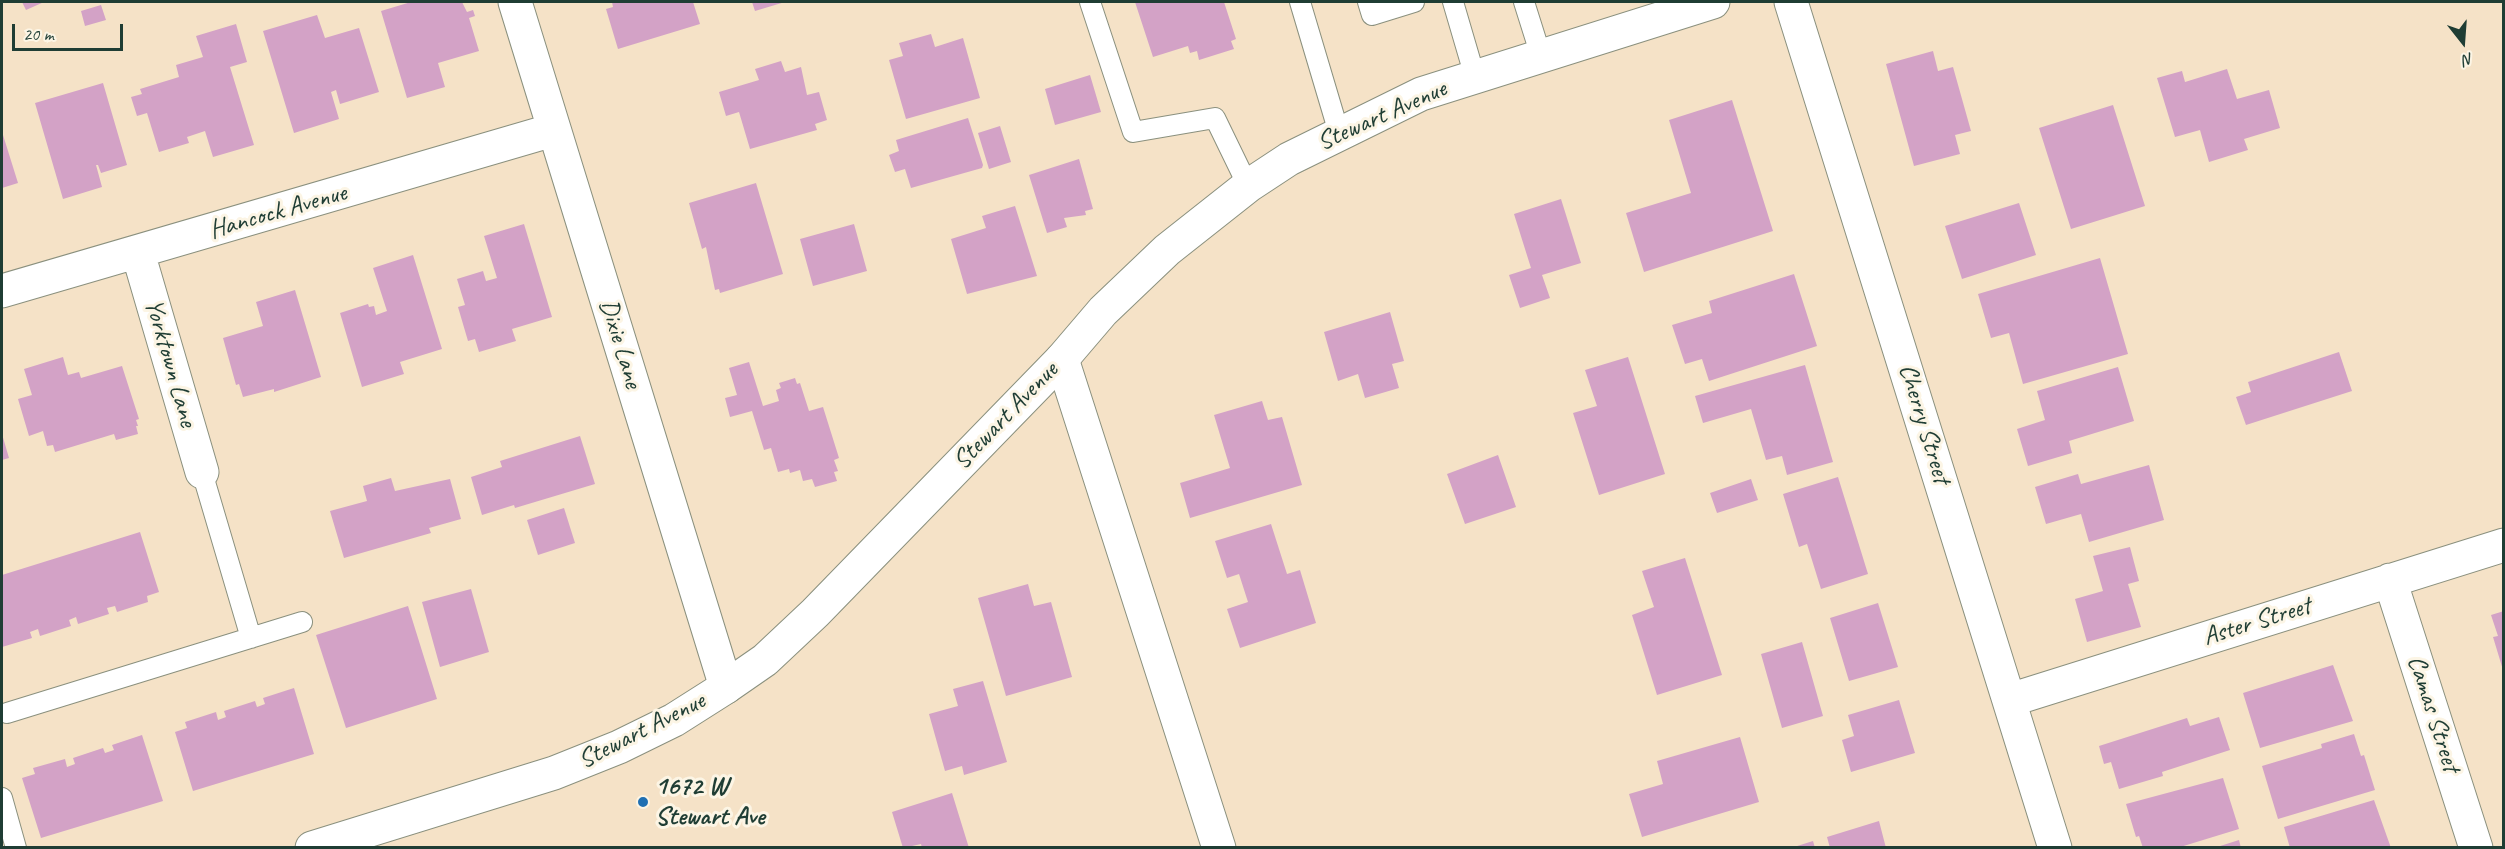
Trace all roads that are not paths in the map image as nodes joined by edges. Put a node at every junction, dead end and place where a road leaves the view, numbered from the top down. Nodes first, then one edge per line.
1 (515, 2) edge
2 (1090, 2) edge
3 (1300, 2) edge
4 (1368, 2) edge
5 (1414, 2) edge
6 (1453, 2) edge
7 (1524, 2) edge
8 (1791, 2) edge
9 (1700, 3) edge
10 (1541, 56) junction
11 (1475, 77) junction
12 (554, 130) junction
13 (1339, 133) junction
14 (1248, 186) junction
15 (138, 254) junction
16 (2, 291) edge
17 (1062, 359) junction
18 (202, 472) joint
19 (2504, 545) edge
20 (2390, 580) junction
21 (302, 622) dead end
22 (251, 638) junction
23 (726, 687) junction
24 (2010, 700) junction
25 (7, 713) dead end
26 (2, 798) edge
27 (380, 838) edge
28 (16, 848) edge
29 (312, 848) edge
30 (1219, 848) edge
31 (2055, 848) edge
32 (2476, 848) edge

1 - 12 street, Dixie Lane
2 - 14 lane
3 - 13 lane
4 - 5 lane
6 - 11 lane
7 - 10 lane
8 - 24 street, Cherry Street
9 - 10 street, Stewart Avenue
10 - 11 street, Stewart Avenue
11 - 13 street, Stewart Avenue
12 - 15 street, Hancock Avenue
12 - 23 street, Dixie Lane
13 - 14 street, Stewart Avenue
14 - 17 street, Stewart Avenue
15 - 16 street, Hancock Avenue
15 - 18 street, Yorktown Lane
17 - 23 street, Stewart Avenue
17 - 30 street
18 - 22 lane
19 - 20 street, Aster Street
20 - 24 street, Aster Street
20 - 32 street, Camas Street
21 - 22 lane
22 - 25 lane
23 - 27 street, Stewart Avenue
24 - 31 street, Cherry Street
26 - 28 lane
27 - 29 street, Stewart Avenue

